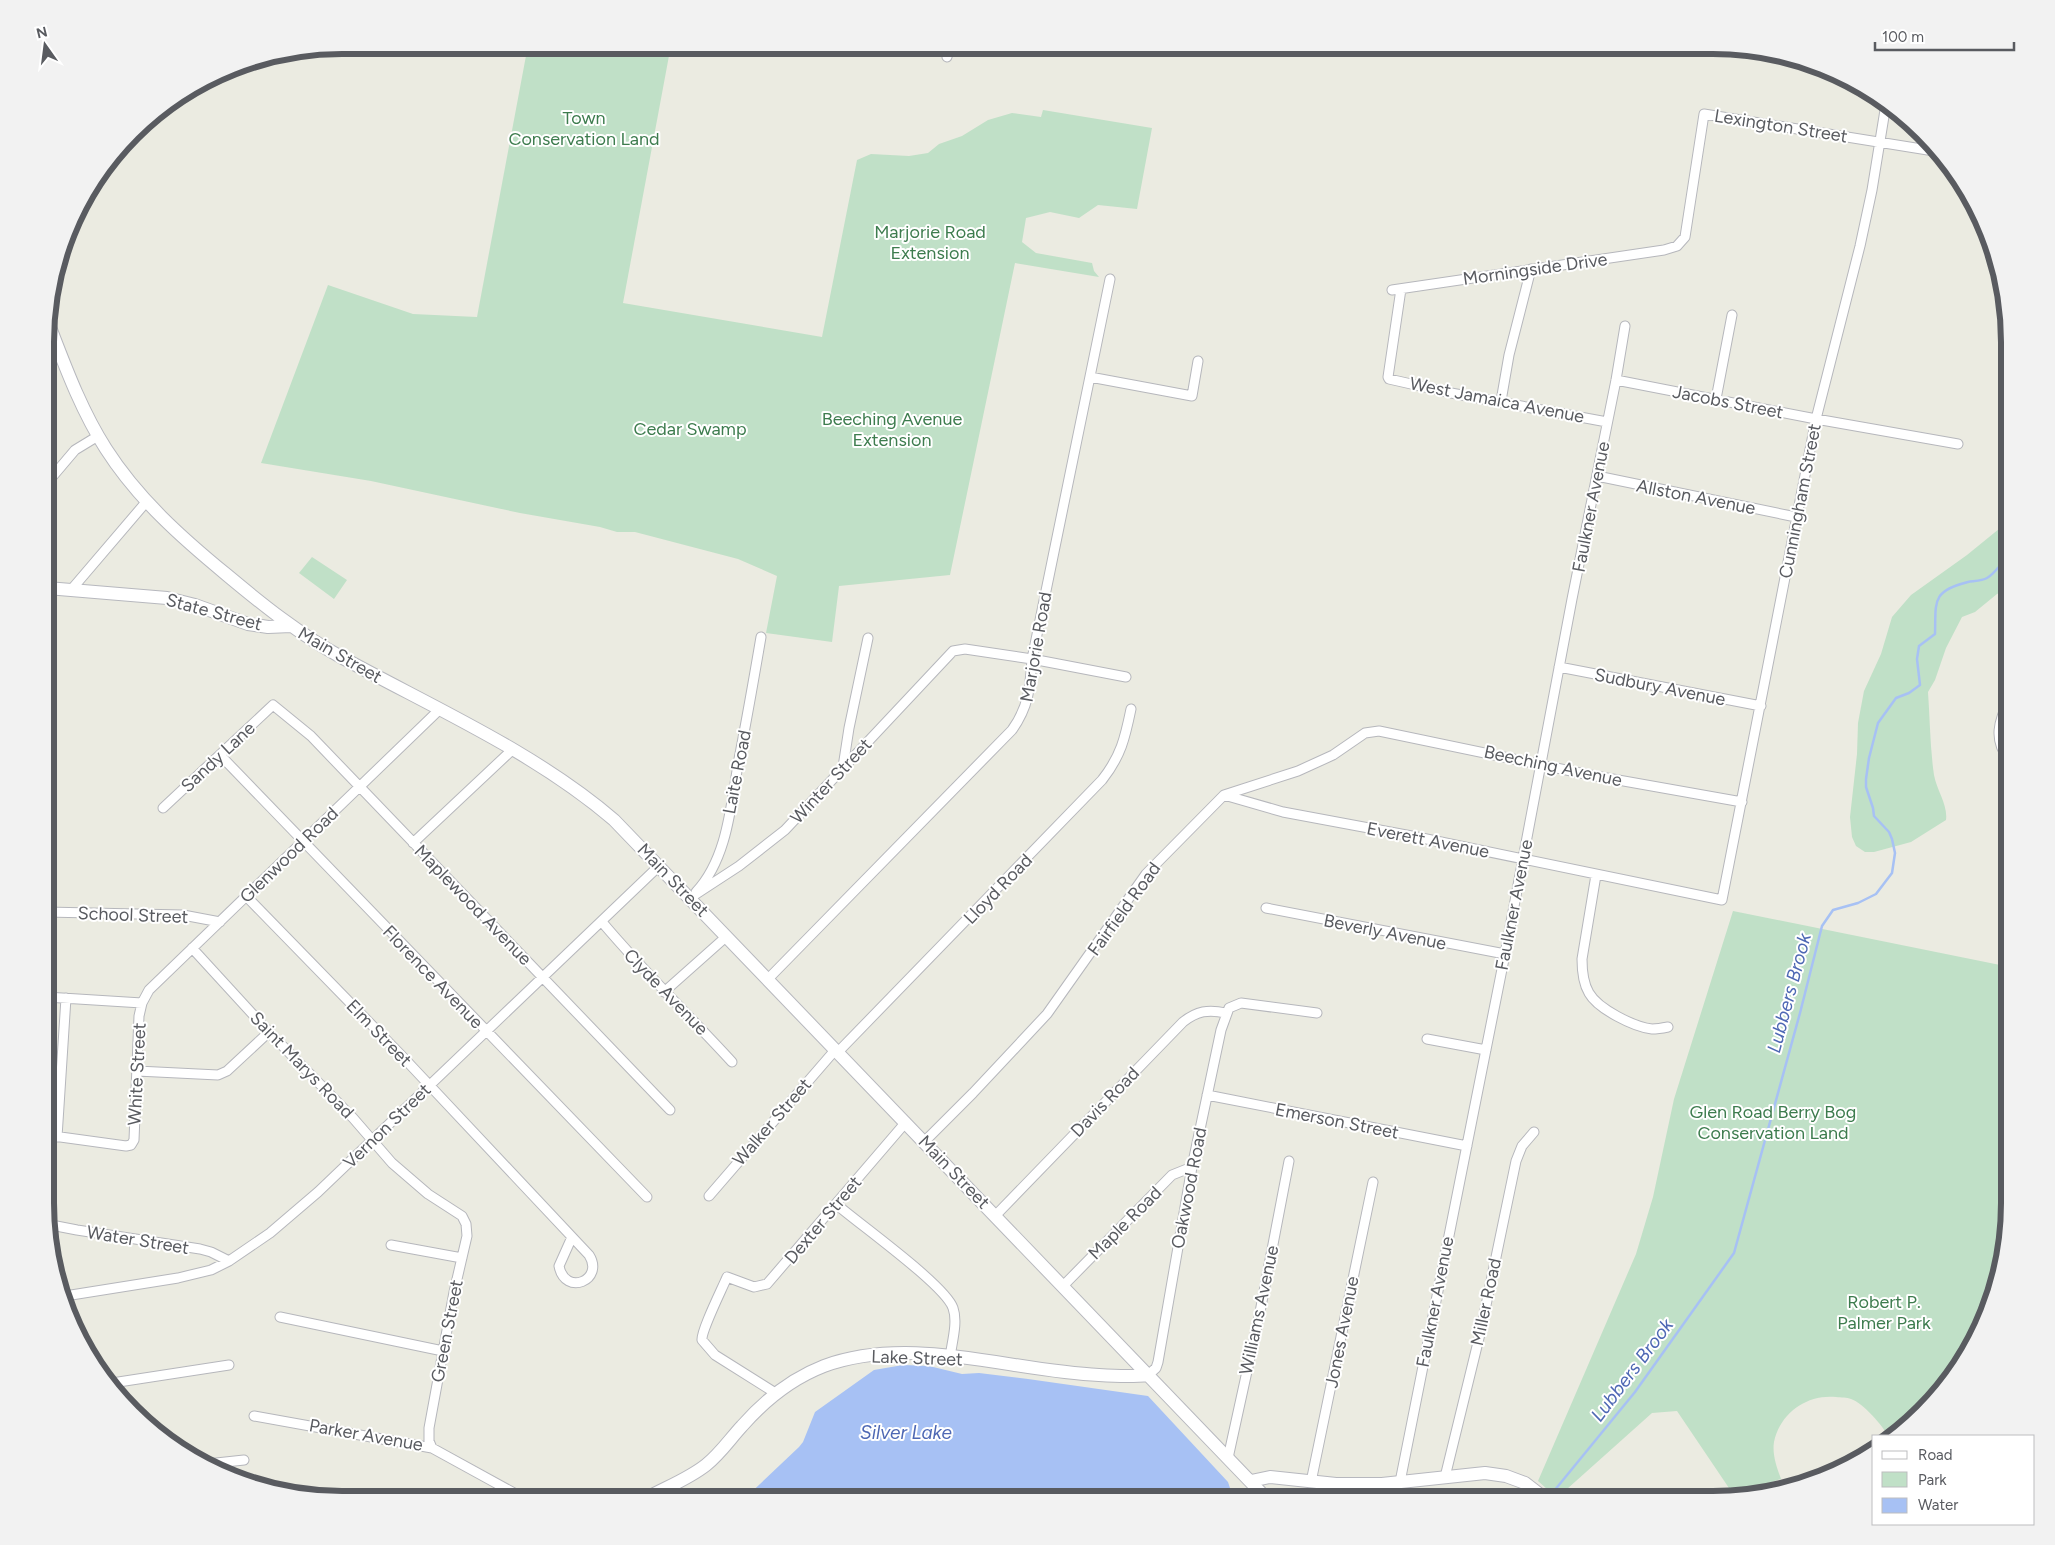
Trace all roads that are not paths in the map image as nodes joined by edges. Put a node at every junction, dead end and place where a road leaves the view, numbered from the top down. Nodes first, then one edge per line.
1 (1885, 110) edge
2 (1880, 142) junction
3 (1928, 150) edge
4 (1677, 246) joint
5 (1531, 269) junction
6 (1110, 279) dead end
7 (1732, 315) dead end
8 (1625, 326) dead end
9 (54, 337) edge
10 (1198, 361) dead end
11 (1090, 376) junction
12 (1388, 377) joint
13 (1616, 380) junction
14 (1716, 399) junction
15 (1501, 401) junction
16 (1816, 419) junction
17 (1607, 422) junction
18 (98, 436) junction
19 (1958, 444) dead end
20 (54, 471) edge
21 (1597, 476) junction
22 (147, 502) junction
23 (1796, 517) junction
24 (54, 589) edge
25 (71, 590) junction
26 (291, 626) junction
27 (761, 637) dead end
28 (868, 638) dead end
29 (1032, 659) junction
30 (1559, 667) junction
31 (1126, 677) dead end
32 (273, 705) joint
33 (1761, 706) junction
34 (1131, 709) dead end
35 (439, 710) junction
36 (2001, 718) edge
37 (1365, 733) joint
38 (2001, 746) edge
39 (512, 750) junction
40 (220, 755) junction
41 (1542, 764) junction
42 (843, 768) junction
43 (359, 788) junction
44 (1224, 795) junction
45 (1742, 802) junction
46 (163, 808) dead end
47 (302, 842) junction
48 (413, 843) junction
49 (1523, 860) junction
50 (659, 866) junction
51 (1596, 875) junction
52 (246, 896) junction
53 (690, 898) junction
54 (1722, 900) joint
55 (1266, 908) dead end
56 (54, 912) edge
57 (220, 922) junction
58 (602, 922) junction
59 (727, 936) junction
60 (192, 948) junction
61 (1505, 954) junction
62 (542, 978) junction
63 (768, 979) junction
64 (664, 992) junction
65 (54, 997) edge
66 (66, 998) junction
67 (142, 1003) junction
68 (1226, 1013) junction
69 (1317, 1013) dead end
70 (1668, 1028) dead end
71 (269, 1032) junction
72 (485, 1032) junction
73 (1427, 1039) dead end
74 (1486, 1050) junction
75 (837, 1051) junction
76 (732, 1062) dead end
77 (137, 1071) junction
78 (429, 1086) junction
79 (1207, 1095) junction
80 (670, 1110) dead end
81 (906, 1122) junction
82 (1534, 1132) dead end
83 (54, 1137) edge
84 (57, 1137) junction
85 (372, 1140) junction
86 (924, 1142) junction
87 (1467, 1146) junction
88 (1289, 1161) dead end
89 (1192, 1167) junction
90 (1373, 1182) dead end
91 (709, 1196) dead end
92 (647, 1197) dead end
93 (836, 1204) junction
94 (462, 1216) joint
95 (996, 1216) junction
96 (54, 1226) edge
97 (572, 1237) junction
98 (391, 1245) dead end
99 (462, 1258) junction
100 (228, 1261) junction
101 (1063, 1286) junction
102 (69, 1295) edge
103 (280, 1317) dead end
104 (443, 1351) junction
105 (950, 1357) junction
106 (229, 1365) dead end
107 (1148, 1375) junction
108 (116, 1382) edge
109 (777, 1394) junction
110 (254, 1416) dead end
111 (432, 1448) junction
112 (1228, 1458) junction
113 (244, 1460) dead end
114 (216, 1463) edge
115 (1445, 1477) junction
116 (1251, 1481) junction
117 (1311, 1482) junction
118 (1400, 1482) junction
119 (509, 1491) edge
120 (661, 1491) edge
121 (1260, 1491) edge
122 (1535, 1491) edge

1 - 2 street, Cunningham Street
2 - 3 street, Lexington Street
2 - 4 street, Lexington Street
2 - 16 street, Cunningham Street
4 - 5 street, Morningside Drive
5 - 12 street, Morningside Drive
5 - 15 street
6 - 11 street, Marjorie Road
7 - 14 street
8 - 13 street, Faulkner Avenue
9 - 18 main road, Main Street
10 - 11 street
11 - 29 street, Marjorie Road
12 - 15 street, West Jamaica Avenue
13 - 14 street, Jacobs Street
13 - 17 street, Faulkner Avenue
14 - 16 street, Jacobs Street
15 - 17 street, West Jamaica Avenue
16 - 19 street, Jacobs Street
16 - 23 street, Cunningham Street
17 - 21 street, Faulkner Avenue
18 - 20 street
18 - 22 main road, Main Street
21 - 23 street, Allston Avenue
21 - 30 street, Faulkner Avenue
22 - 25 street
22 - 26 main road, Main Street
23 - 33 street, Cunningham Street
24 - 25 main road, State Street
25 - 26 main road, State Street
26 - 35 main road, Main Street
27 - 53 street, Laite Road
28 - 42 street
29 - 31 street
29 - 42 street, Winter Street
29 - 63 street, Marjorie Road
30 - 33 street, Sudbury Avenue
30 - 41 street, Faulkner Avenue
32 - 40 street, Sandy Lane
32 - 43 street, Maplewood Avenue
33 - 45 street, Cunningham Street
34 - 75 street, Lloyd Road
35 - 39 main road, Main Street
35 - 43 street, Glenwood Road
36 - 38 street
37 - 41 street, Beeching Avenue
37 - 44 street, Fairfield Road
39 - 48 street
39 - 50 main road, Main Street
40 - 46 street, Sandy Lane
40 - 47 street, Florence Avenue
41 - 45 street, Beeching Avenue
41 - 49 street, Faulkner Avenue
42 - 53 street, Winter Street
43 - 47 street, Glenwood Road
43 - 48 street, Maplewood Avenue
44 - 49 street, Everett Avenue
44 - 86 street, Fairfield Road
45 - 54 street, Cunningham Street
47 - 52 street, Glenwood Road
47 - 72 street, Florence Avenue
48 - 62 street, Maplewood Avenue
49 - 51 street, Everett Avenue
49 - 61 street, Faulkner Avenue
50 - 53 main road, Main Street
50 - 58 street, Vernon Street
51 - 54 street, Everett Avenue
51 - 70 street
52 - 57 street, Glenwood Road
52 - 78 street, Elm Street
53 - 59 main road, Main Street
55 - 61 street, Beverly Avenue
56 - 57 street, School Street
57 - 60 street, Glenwood Road
58 - 62 street, Vernon Street
58 - 64 street, Clyde Avenue
59 - 63 main road, Main Street
59 - 64 street
60 - 67 street, Glenwood Road
60 - 71 street, Saint Marys Road
61 - 74 street, Faulkner Avenue
62 - 72 street, Vernon Street
62 - 80 street, Maplewood Avenue
63 - 75 main road, Main Street
64 - 76 street, Clyde Avenue
65 - 66 street
66 - 67 street
66 - 84 street
67 - 77 street, White Street
68 - 69 street
68 - 79 street, Oakwood Road
68 - 95 street, Davis Road
71 - 77 street
71 - 85 street, Saint Marys Road
72 - 78 street, Vernon Street
72 - 92 street, Florence Avenue
73 - 74 street
74 - 87 street, Faulkner Avenue
75 - 81 main road, Main Street
75 - 91 street, Walker Street
77 - 84 street, White Street
78 - 85 street, Vernon Street
78 - 97 street, Elm Street
79 - 87 street, Emerson Street
79 - 89 street, Oakwood Road
81 - 86 main road, Main Street
81 - 93 street, Dexter Street
82 - 115 street, Miller Road
83 - 84 street
85 - 94 street, Saint Marys Road
85 - 100 street, Vernon Street
86 - 95 main road, Main Street
87 - 118 street, Faulkner Avenue
88 - 112 street, Williams Avenue
89 - 101 street, Maple Road
89 - 107 street, Oakwood Road
90 - 117 street, Jones Avenue
93 - 105 street
93 - 109 street, Dexter Street
94 - 99 street, Green Street
95 - 101 main road, Main Street
96 - 100 street, Water Street
97 - 97 street, Elm Street
98 - 99 street
99 - 104 street, Green Street
100 - 102 street, Vernon Street
101 - 107 main road, Main Street
103 - 104 street
104 - 111 street, Green Street
105 - 107 main road, Lake Street
105 - 109 main road, Lake Street
106 - 108 street
107 - 112 main road, Main Street
109 - 120 main road, Lake Street
110 - 111 street, Parker Avenue
111 - 119 street, Parker Avenue
112 - 116 main road, Main Street
113 - 114 street
115 - 118 main road
115 - 122 main road
116 - 117 main road
116 - 121 main road, Main Street
117 - 118 main road

